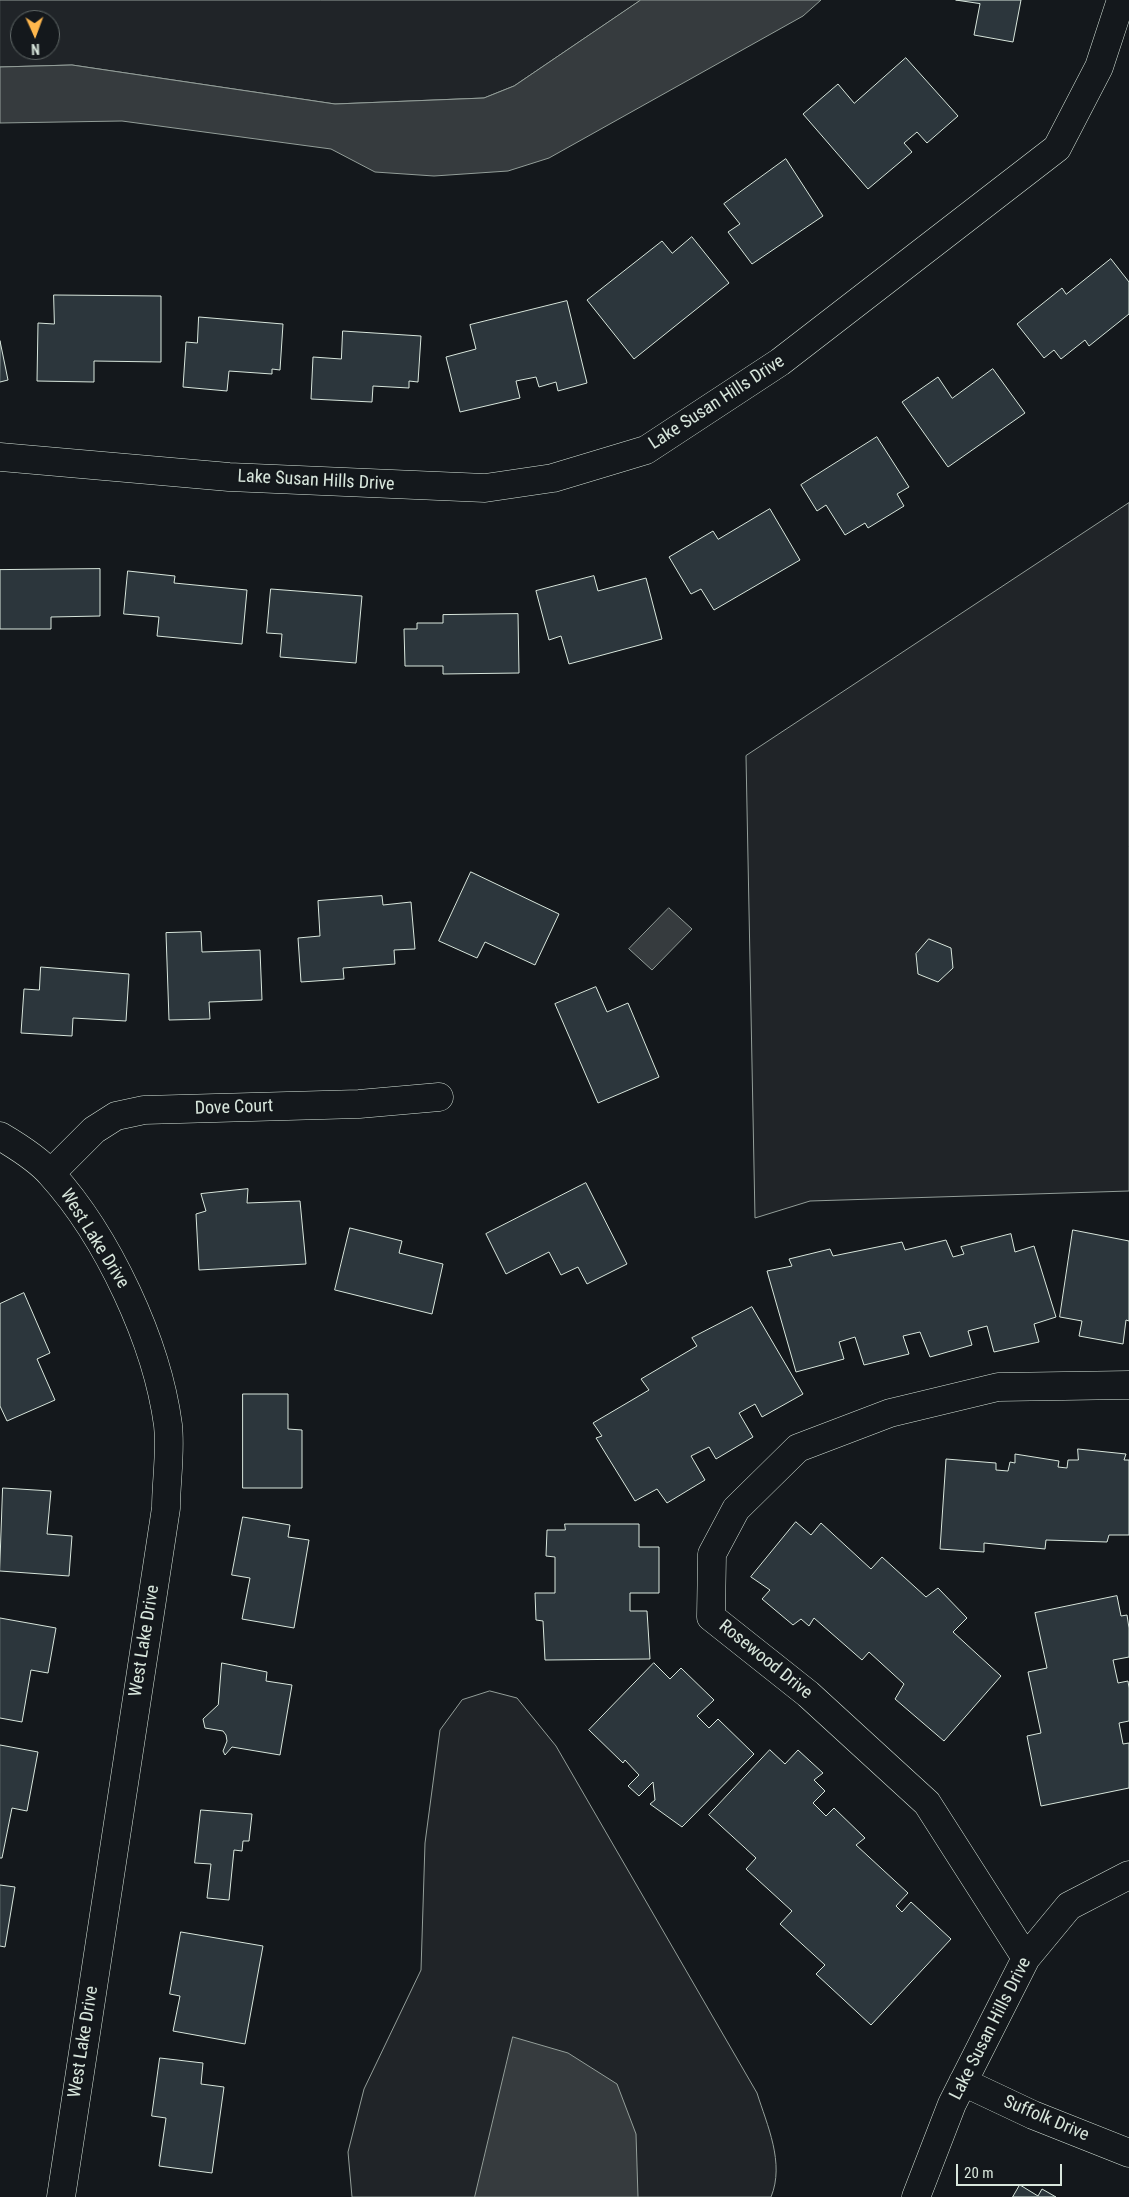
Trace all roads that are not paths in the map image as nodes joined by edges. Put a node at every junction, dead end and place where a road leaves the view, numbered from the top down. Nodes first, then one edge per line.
1 (1121, 0) edge
2 (0, 457) edge
3 (439, 1097) dead end
4 (0, 1136) edge
5 (51, 1173) junction
6 (1129, 1384) edge
7 (1129, 1875) edge
8 (1026, 1958) junction
9 (964, 2082) junction
10 (1129, 2153) edge
11 (60, 2197) edge
12 (916, 2197) edge

1 - 2 street, Lake Susan Hills Drive
3 - 5 street, Dove Court
4 - 5 street, West Lake Drive
5 - 11 street, West Lake Drive
6 - 8 street, Rosewood Drive
7 - 8 street, Lake Susan Hills Drive
8 - 9 street, Lake Susan Hills Drive
9 - 10 street, Suffolk Drive
9 - 12 street, Lake Susan Hills Drive

